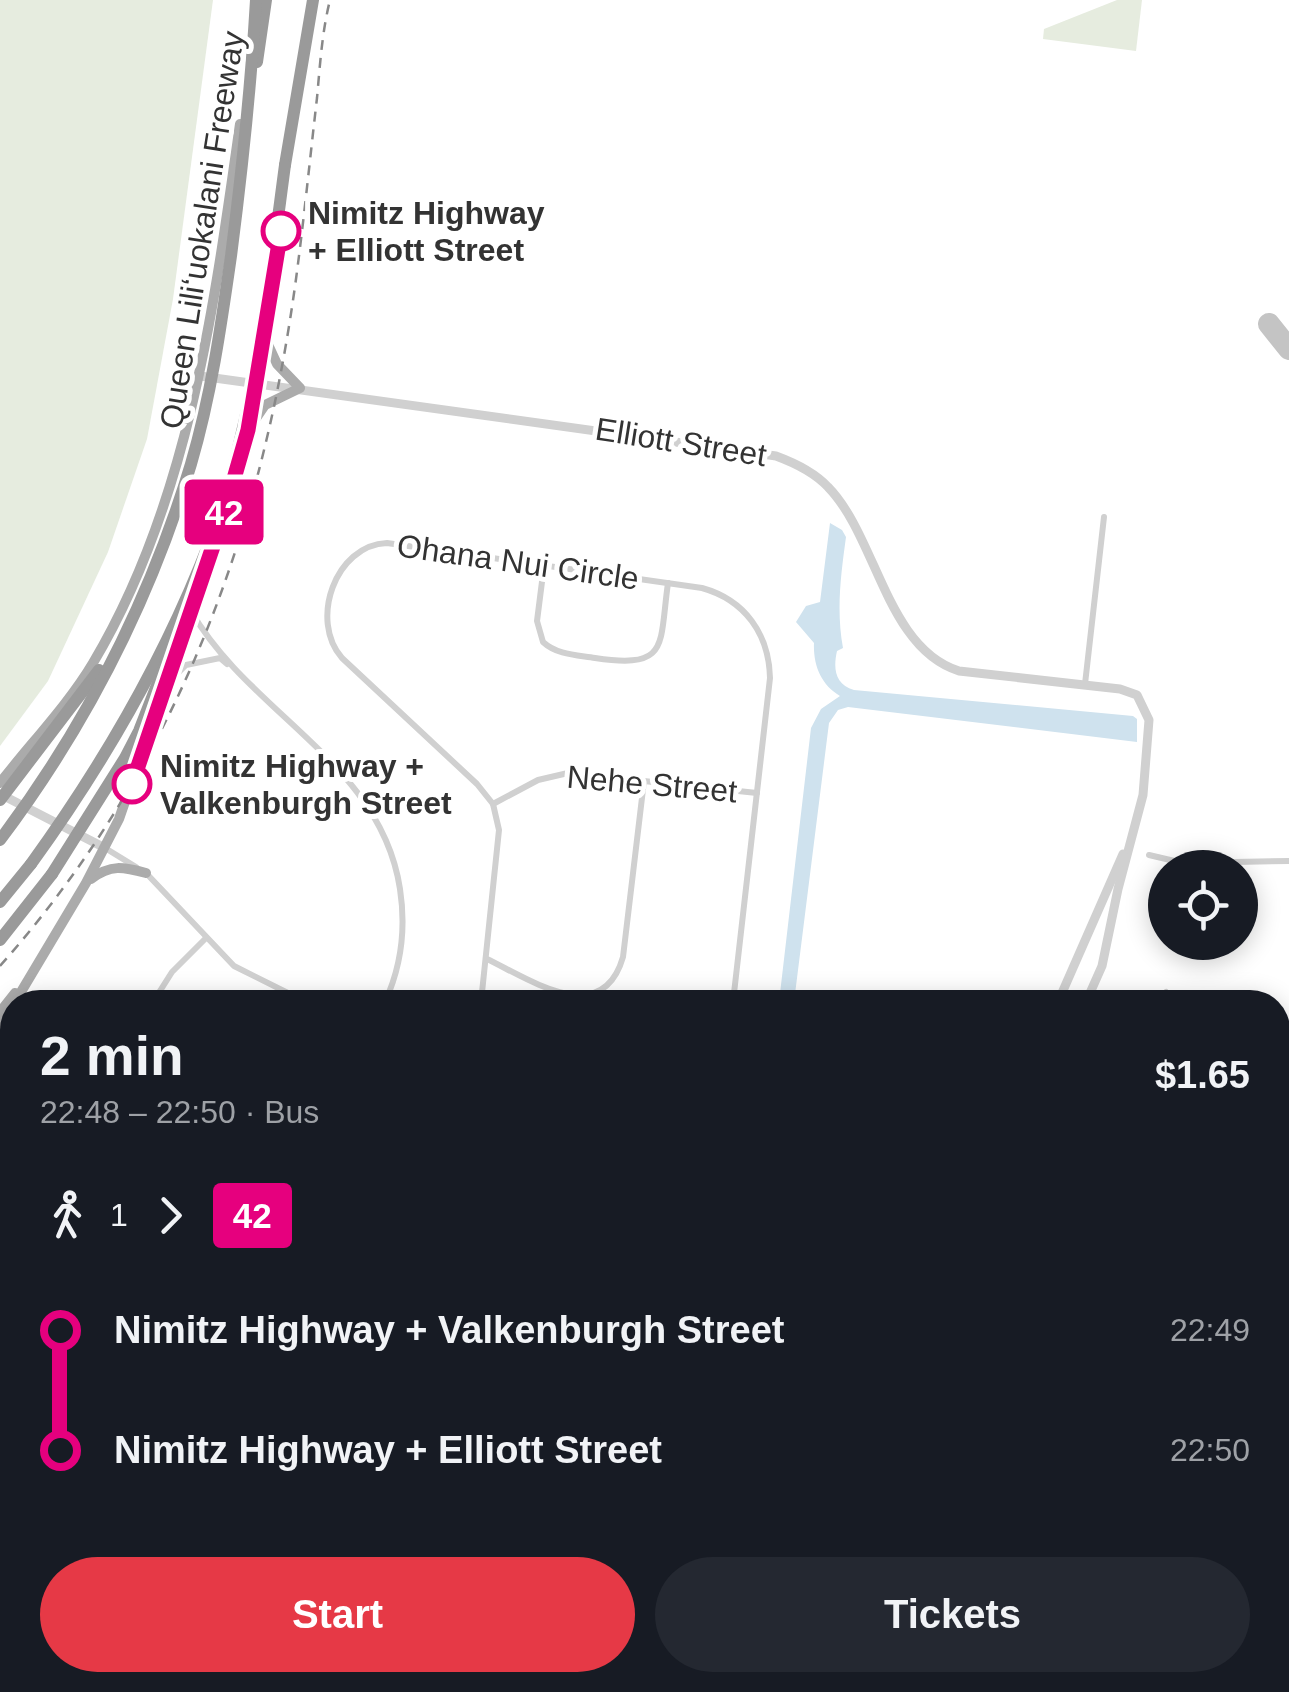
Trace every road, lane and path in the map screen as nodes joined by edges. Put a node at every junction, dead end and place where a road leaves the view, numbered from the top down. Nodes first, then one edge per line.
1 (260, 0) edge
2 (310, 0) edge
3 (265, 338) junction
4 (200, 376) junction
5 (256, 382) junction
6 (300, 388) junction
7 (248, 430) junction
8 (1104, 517) dead end
9 (201, 565) junction
10 (544, 566) junction
11 (668, 583) junction
12 (190, 610) junction
13 (136, 614) junction
14 (240, 673) junction
15 (1085, 684) junction
16 (162, 691) junction
17 (644, 781) junction
18 (0, 783) edge
19 (756, 793) junction
20 (0, 797) edge
21 (493, 804) junction
22 (0, 840) edge
23 (1128, 846) junction
24 (104, 848) junction
25 (1289, 861) edge
26 (1258, 862) edge
27 (146, 873) junction
28 (86, 883) junction
29 (0, 902) edge
30 (206, 938) junction
31 (0, 940) edge
32 (47, 952) junction
33 (487, 959) junction
34 (17, 990) edge
35 (23, 990) edge
36 (160, 990) edge
37 (282, 990) edge
38 (389, 990) edge
39 (483, 990) edge
40 (557, 990) edge
41 (597, 990) edge
42 (734, 990) edge
43 (1063, 990) edge
44 (1091, 990) edge

1 - 4 main road
1 - 13 highway, Queen Liliʻuokalani Freeway, bridge
2 - 3 main road
2 - 9 highway, bridge
3 - 5 main road
3 - 6 main road
4 - 5 street, Elliott Street
4 - 18 main road
5 - 6 street, Elliott Street
5 - 7 main road
6 - 7 main road
6 - 15 street, Elliott Street
7 - 12 main road
8 - 15 street
9 - 29 highway, bridge
9 - 31 highway, bridge
10 - 11 street, Ohana Nui Circle
10 - 11 street
10 - 21 street, Ohana Nui Circle
11 - 19 street, Ohana Nui Circle
12 - 14 street
12 - 16 main road
13 - 20 highway, bridge
13 - 22 highway, Queen Liliʻuokalani Freeway, bridge
14 - 16 street
14 - 38 street
15 - 23 street, Elliott Street
16 - 24 main road
17 - 19 street, Nehe Street
17 - 21 street, Nehe Street
17 - 41 street
19 - 42 street, Ohana Nui Circle
20 - 24 street
21 - 33 street
23 - 43 street
23 - 44 street
24 - 27 street
24 - 28 main road
25 - 26 street
27 - 28 main road
27 - 30 street
28 - 32 main road
30 - 36 street
30 - 37 street
32 - 34 main road
32 - 35 main road
33 - 39 street
33 - 40 street

